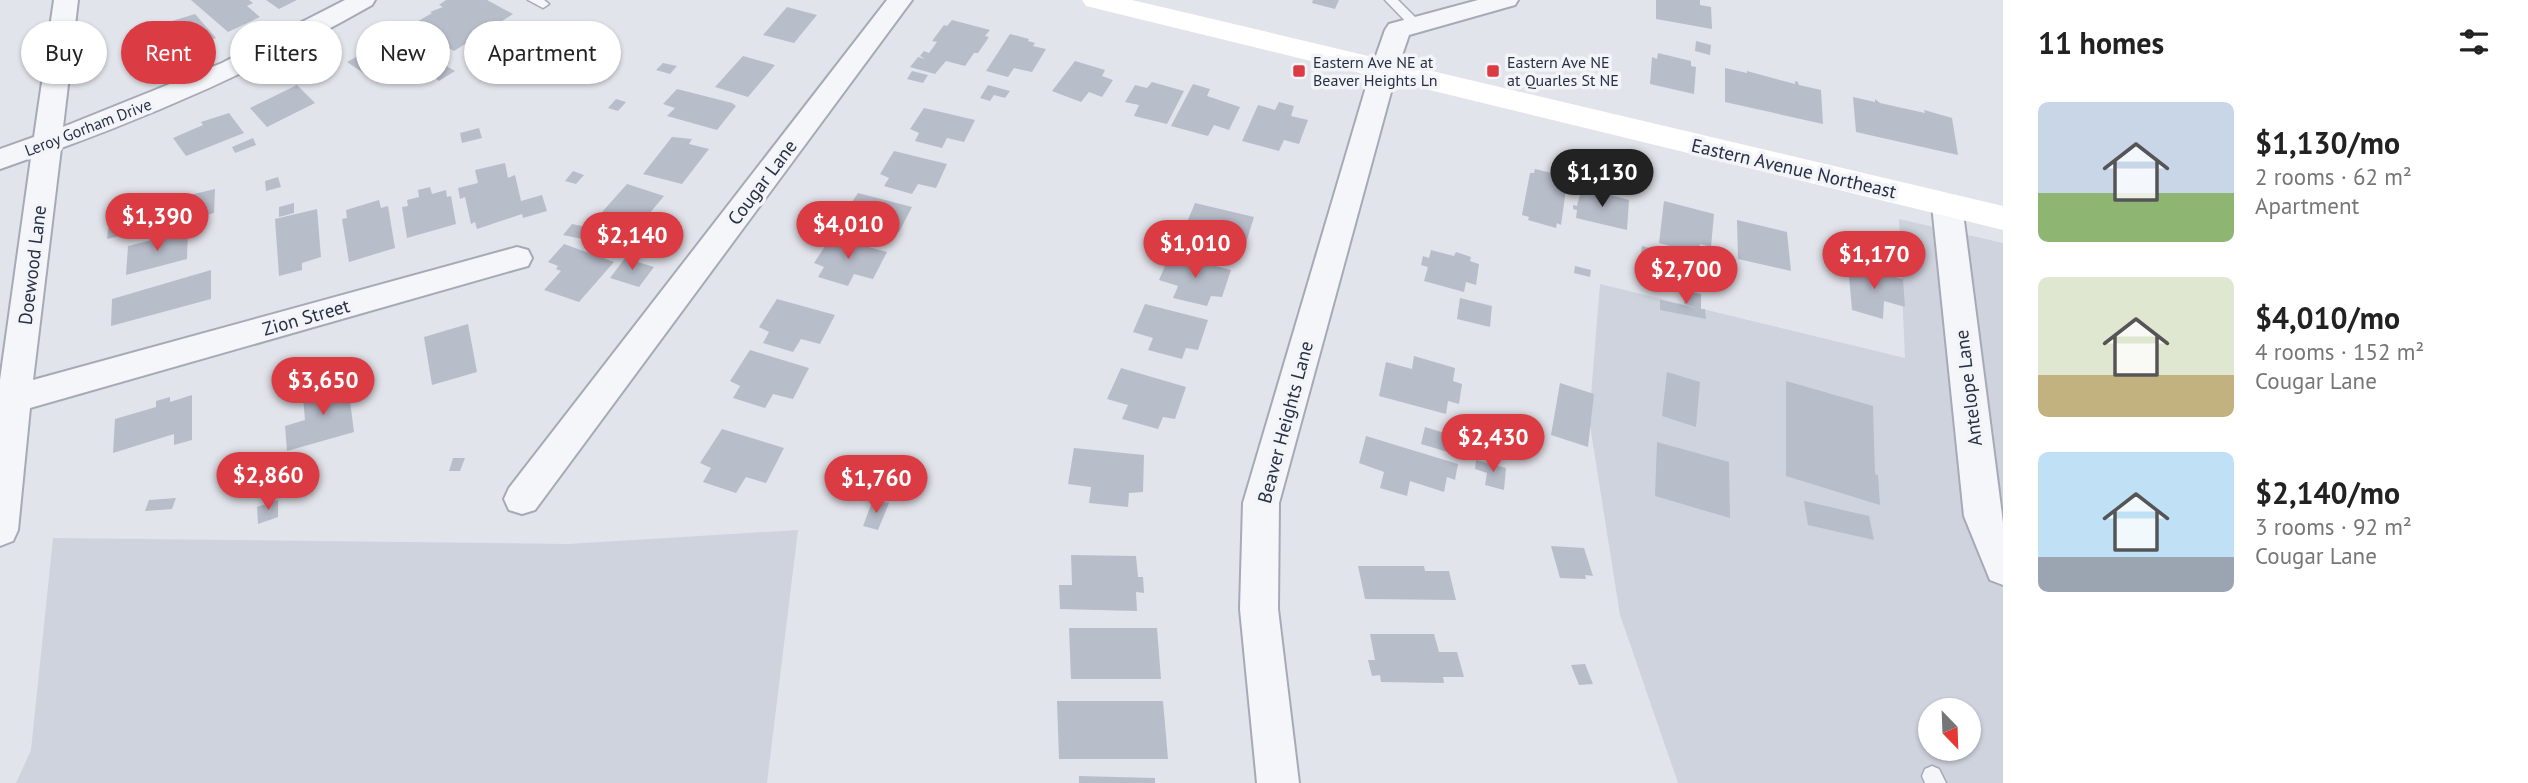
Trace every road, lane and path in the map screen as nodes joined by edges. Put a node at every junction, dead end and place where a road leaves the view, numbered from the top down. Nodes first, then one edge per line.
1 (66, 0) edge
2 (363, 0) edge
3 (900, 0) edge
4 (1096, 0) edge
5 (1391, 0) edge
6 (1506, 0) edge
7 (1416, 25) junction
8 (1384, 70) junction
9 (47, 144) junction
10 (0, 159) edge
11 (1947, 205) junction
12 (2003, 218) edge
13 (517, 258) dead end
14 (14, 399) junction
15 (522, 499) dead end
16 (0, 530) edge
17 (2003, 568) edge
18 (1278, 783) edge

1 - 9 street, Doewood Lane
2 - 9 street, Leroy Gorham Drive
3 - 15 street, Cougar Lane
4 - 8 main road, Eastern Avenue Northeast
5 - 7 lane
6 - 7 street
7 - 8 street, Beaver Heights Lane
8 - 11 main road, Eastern Avenue Northeast
8 - 18 street, Beaver Heights Lane
9 - 10 street, Leroy Gorham Drive
9 - 14 street, Doewood Lane
11 - 12 main road, Eastern Avenue Northeast
11 - 17 street, Antelope Lane
13 - 14 street, Zion Street
14 - 16 street, Doewood Lane

